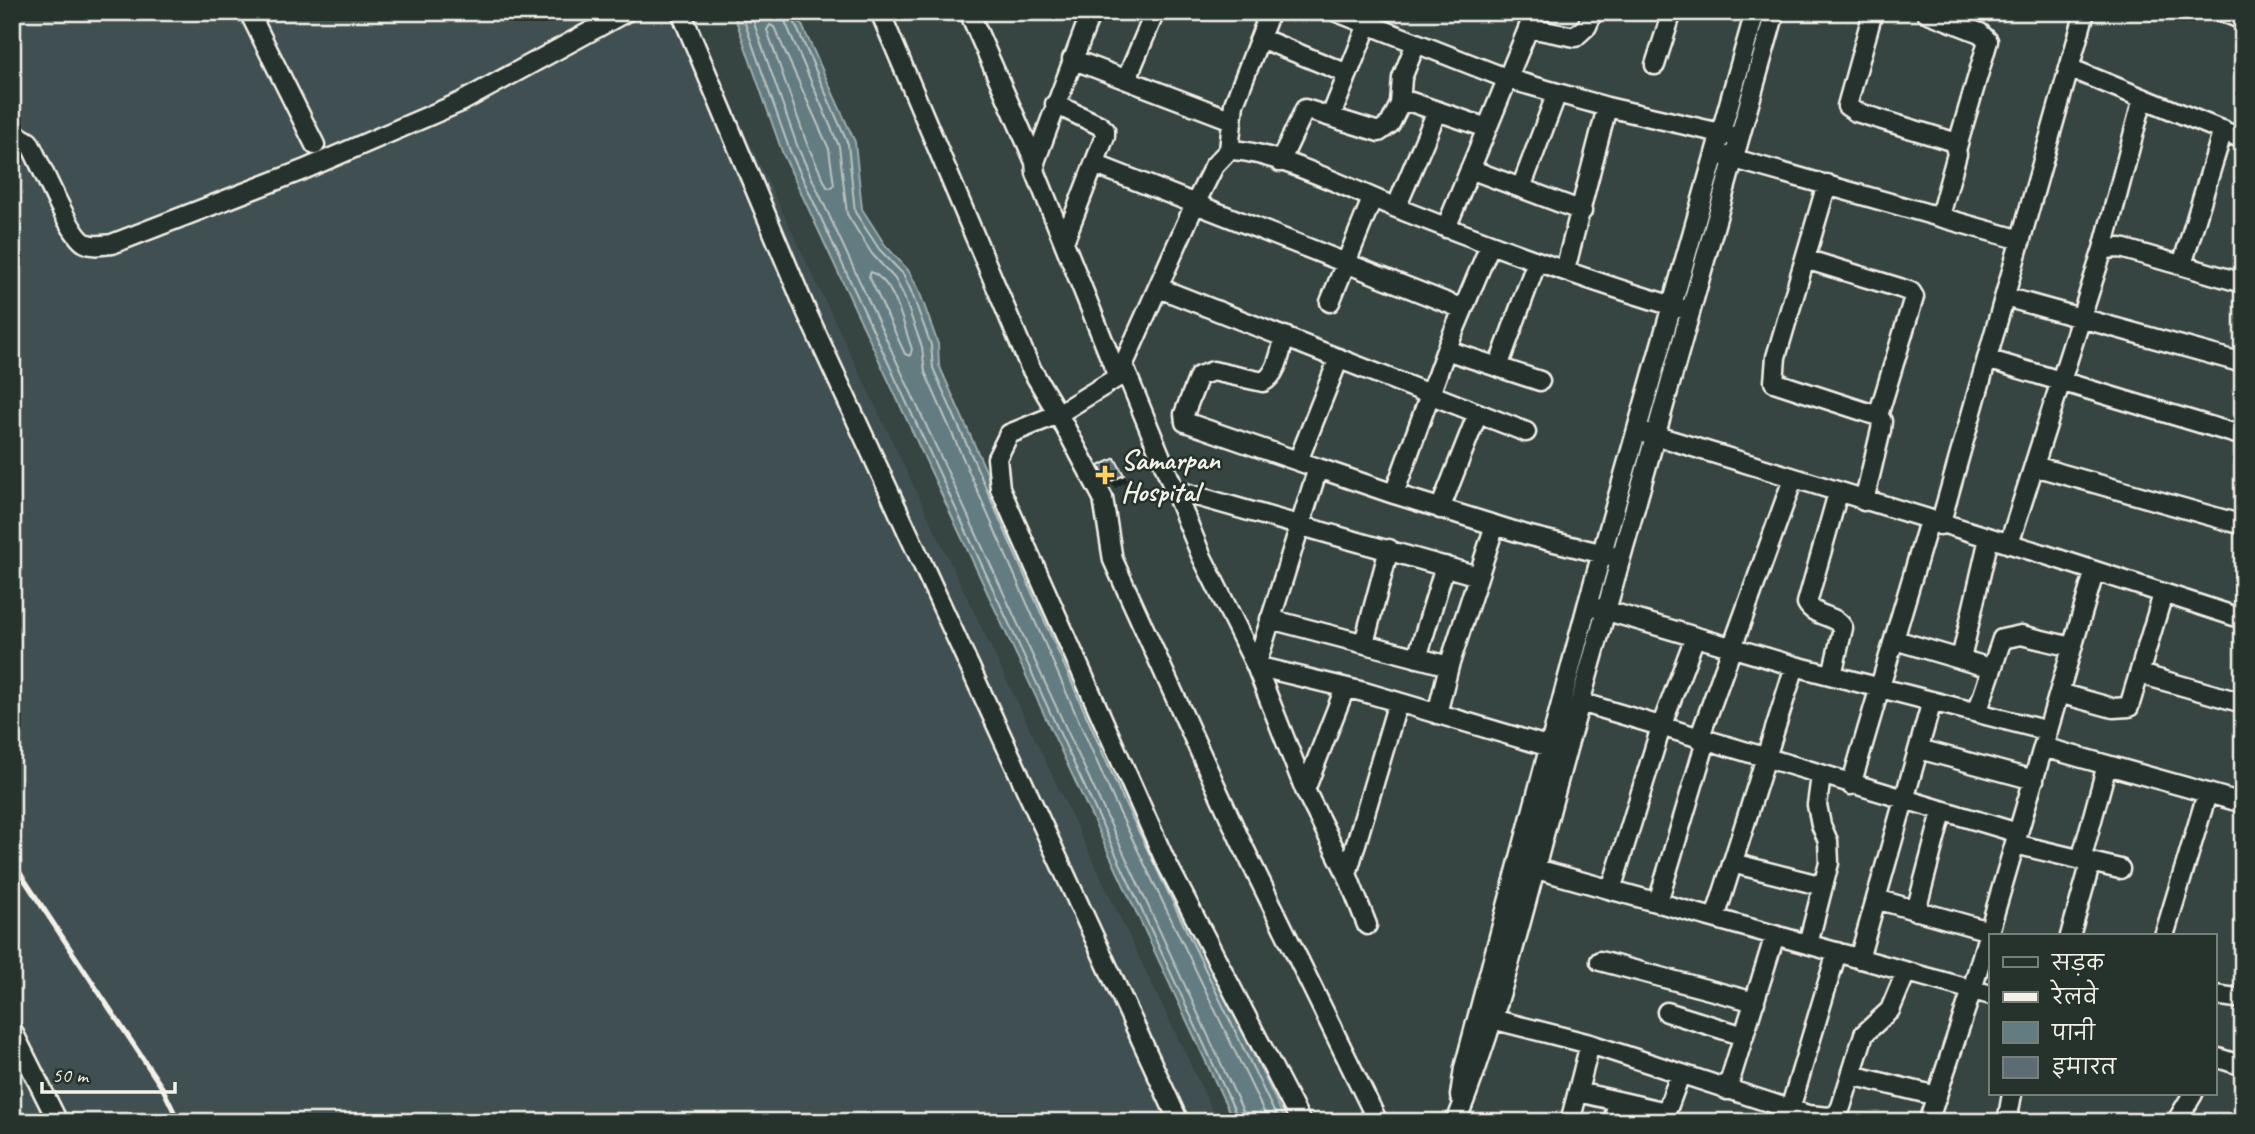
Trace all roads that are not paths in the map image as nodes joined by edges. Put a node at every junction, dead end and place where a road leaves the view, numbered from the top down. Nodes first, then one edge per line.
1 (248, 12) edge
2 (626, 12) edge
3 (681, 12) edge
4 (880, 12) edge
5 (969, 12) edge
6 (1091, 12) edge
7 (1155, 12) edge
8 (1270, 12) edge
9 (1337, 12) edge
10 (1593, 12) edge
11 (1672, 12) edge
12 (1755, 12) edge
13 (1775, 12) edge
14 (1873, 12) edge
15 (1926, 12) edge
16 (2085, 12) edge
17 (2222, 12) edge
18 (1532, 20) edge
19 (2243, 20) edge
20 (1367, 24) junction
21 (1260, 38) junction
22 (1416, 43) junction
23 (1072, 59) junction
24 (1655, 65) dead end
25 (2069, 68) junction
26 (1348, 74) junction
27 (1127, 78) junction
28 (1508, 79) junction
29 (1557, 93) junction
30 (2143, 98) junction
31 (1055, 104) junction
32 (1400, 104) junction
33 (1606, 107) junction
34 (1437, 111) junction
35 (1331, 116) junction
36 (1232, 120) junction
37 (1487, 128) junction
38 (2223, 131) junction
39 (1719, 133) junction
40 (12, 136) edge
41 (1739, 138) junction
42 (2243, 139) edge
43 (315, 145) dead end
44 (1957, 147) junction
45 (1229, 150) junction
46 (1714, 154) junction
47 (1733, 158) junction
48 (1035, 162) junction
49 (1280, 162) junction
50 (1094, 164) junction
51 (1469, 169) junction
52 (1827, 184) junction
53 (1521, 188) junction
54 (1372, 198) junction
55 (1195, 204) junction
56 (1396, 208) junction
57 (1582, 211) junction
58 (1940, 216) junction
59 (1446, 228) junction
60 (1065, 239) junction
61 (2021, 240) junction
62 (1490, 245) junction
63 (2103, 249) junction
64 (1805, 259) junction
65 (1536, 261) junction
66 (1346, 264) junction
67 (2182, 265) junction
68 (1564, 270) junction
69 (2242, 281) edge
70 (1159, 288) junction
71 (2005, 297) junction
72 (1330, 302) dead end
73 (1671, 306) junction
74 (1463, 309) junction
75 (1690, 312) junction
76 (2080, 318) junction
77 (1285, 336) junction
78 (1446, 350) junction
79 (1339, 358) junction
80 (1987, 359) junction
81 (2243, 363) edge
82 (1498, 367) junction
83 (1121, 372) junction
84 (2063, 380) junction
85 (1540, 382) dead end
86 (1429, 395) junction
87 (1478, 413) junction
88 (1058, 414) junction
89 (1878, 416) junction
90 (1637, 430) junction
91 (1526, 432) dead end
92 (1655, 436) junction
93 (2243, 436) edge
94 (1298, 461) junction
95 (2034, 466) junction
96 (1318, 468) junction
97 (1793, 479) junction
98 (1175, 490) junction
99 (1838, 493) junction
100 (1394, 494) junction
101 (1864, 501) junction
102 (1440, 509) junction
103 (1299, 523) junction
104 (1935, 523) junction
105 (1495, 525) junction
106 (2243, 525) edge
107 (1989, 538) junction
108 (2009, 544) junction
109 (1389, 550) junction
110 (1603, 553) junction
111 (1621, 558) junction
112 (1445, 566) junction
113 (2094, 573) junction
114 (1478, 576) junction
115 (2163, 594) junction
116 (1587, 606) junction
117 (1606, 611) junction
118 (1270, 619) junction
119 (2243, 619) edge
120 (1695, 636) junction
121 (1895, 640) junction
122 (1364, 643) junction
123 (2073, 647) junction
124 (1732, 648) junction
125 (1417, 658) junction
126 (1961, 659) junction
127 (1256, 666) junction
128 (1449, 666) junction
129 (1795, 666) junction
130 (1990, 668) junction
131 (2140, 674) junction
132 (1832, 675) junction
133 (1345, 688) junction
134 (1881, 688) junction
135 (2059, 694) junction
136 (1932, 701) junction
137 (1398, 702) junction
138 (1580, 702) junction
139 (2243, 703) edge
140 (1977, 713) junction
141 (1437, 714) junction
142 (1661, 727) junction
143 (2045, 739) junction
144 (1703, 740) junction
145 (1548, 746) junction
146 (1919, 749) junction
147 (1566, 751) junction
148 (1765, 760) junction
149 (2107, 765) junction
150 (1821, 776) junction
151 (2034, 780) junction
152 (1852, 785) junction
153 (1305, 790) junction
154 (2207, 794) junction
155 (1904, 800) junction
156 (2243, 803) edge
157 (1942, 811) junction
158 (2016, 838) junction
159 (2086, 861) junction
160 (1732, 863) junction
161 (1525, 866) junction
162 (2120, 869) dead end
163 (1347, 874) junction
164 (1823, 886) junction
165 (1611, 890) junction
166 (1876, 899) junction
167 (1658, 902) junction
168 (1916, 911) junction
169 (1715, 918) junction
170 (1367, 925) dead end
171 (1989, 931) junction
172 (2070, 934) edge
173 (2165, 934) edge
174 (1775, 935) junction
175 (1808, 944) junction
176 (1837, 952) junction
177 (1859, 959) junction
178 (1600, 961) dead end
179 (1906, 972) junction
180 (1972, 990) junction
181 (1989, 994) edge
182 (2216, 995) edge
183 (2243, 999) edge
184 (1755, 1002) junction
185 (1667, 1012) dead end
186 (1486, 1017) junction
187 (12, 1030) edge
188 (1744, 1036) junction
189 (1590, 1044) junction
190 (2216, 1058) edge
191 (2243, 1066) edge
192 (1680, 1075) junction
193 (1851, 1075) junction
194 (1727, 1090) junction
195 (1578, 1092) junction
196 (1937, 1096) junction
197 (2012, 1096) edge
198 (2192, 1096) edge
199 (1618, 1101) junction
200 (1790, 1109) junction
201 (1665, 1117) edge
202 (1459, 1121) edge
203 (58, 1122) edge
204 (1179, 1122) edge
205 (1301, 1122) edge
206 (1378, 1122) edge
207 (1570, 1122) edge
208 (1613, 1122) edge
209 (1928, 1122) edge
210 (2007, 1122) edge
211 (2176, 1122) edge

1 - 43 street
2 - 40 street
3 - 204 street
4 - 88 street
5 - 48 street
6 - 23 street
7 - 27 street
8 - 21 street
9 - 20 street
10 - 18 street
11 - 24 street
12 - 39 street
13 - 41 street
14 - 44 street
15 - 44 street
16 - 25 street
17 - 19 street
18 - 28 street
20 - 22 street
20 - 26 street
21 - 26 street
21 - 36 street
22 - 28 street
22 - 32 street
23 - 27 street
23 - 31 street
25 - 30 street
25 - 61 street
26 - 35 street
27 - 36 street
28 - 29 street
28 - 37 street
29 - 33 street
29 - 53 street
30 - 38 street
30 - 63 street
31 - 48 street
31 - 50 street
32 - 34 street
32 - 35 street
33 - 39 street
33 - 57 street
34 - 37 street
34 - 56 street
35 - 49 street
36 - 45 street
37 - 51 street
38 - 42 street
38 - 67 street
39 - 41 street
39 - 46 street
41 - 47 street
44 - 58 street
45 - 49 street
45 - 55 street
46 - 47 street
46 - 73 street
47 - 52 street
47 - 75 street
48 - 60 street
49 - 54 street
50 - 55 street
50 - 60 street
51 - 53 street
51 - 59 street
52 - 58 street
52 - 64 street
53 - 57 street
54 - 56 street
54 - 66 street
55 - 66 street
55 - 70 street
56 - 59 street
57 - 68 street
58 - 61 street
59 - 62 street
60 - 83 street
61 - 71 street
62 - 65 street
62 - 74 street
63 - 67 street
63 - 76 street
64 - 89 street
64 - 89 street
65 - 68 street
65 - 82 street
66 - 72 street
66 - 74 street
67 - 69 street
68 - 73 street
70 - 77 street
70 - 83 street
71 - 76 street
71 - 80 street
73 - 75 street
73 - 90 street
74 - 78 street
75 - 92 street
76 - 81 street
76 - 84 street
77 - 79 street
77 - 94 street
78 - 82 street
78 - 86 street
79 - 86 street
79 - 94 street
80 - 84 street
80 - 104 street
82 - 85 street
83 - 88 street
83 - 98 street
84 - 93 street
84 - 95 street
86 - 87 street
86 - 100 street
87 - 91 street
87 - 102 street
88 - 205 street
88 - 206 street
89 - 101 street
90 - 92 street
90 - 110 street
92 - 97 street
92 - 111 street
94 - 96 street
95 - 106 street
95 - 108 street
96 - 100 street
96 - 103 street
97 - 99 street
97 - 124 street
98 - 103 street
98 - 127 street
99 - 101 street
99 - 132 street
100 - 102 street
101 - 104 street
102 - 105 street
103 - 109 street
103 - 118 street
104 - 107 street
104 - 121 street
105 - 110 street
105 - 114 street
107 - 108 street
107 - 126 street
108 - 113 street
109 - 112 street
109 - 122 street
110 - 111 street
110 - 116 street
111 - 117 street
112 - 114 street
112 - 125 street
113 - 115 street
113 - 123 street
114 - 128 street
115 - 119 street
115 - 131 street
116 - 117 street
116 - 145 street
117 - 120 street
117 - 138 street
118 - 122 street
118 - 127 street
120 - 124 street
120 - 142 street
121 - 126 street
121 - 134 street
122 - 125 street
123 - 130 street
123 - 135 street
124 - 129 street
124 - 144 street
125 - 128 street
126 - 130 street
127 - 133 street
127 - 153 street
128 - 141 street
129 - 132 street
129 - 148 street
130 - 140 street
131 - 135 street
131 - 139 street
132 - 134 street
133 - 137 street
133 - 153 street
134 - 136 street
134 - 152 street
135 - 143 street
136 - 140 street
136 - 146 street
137 - 141 street
137 - 163 street
138 - 142 street
138 - 147 street
140 - 143 street
141 - 145 street
142 - 144 street
142 - 165 street
143 - 149 street
143 - 151 street
144 - 148 street
144 - 167 street
145 - 147 street
145 - 161 street
146 - 151 street
146 - 155 street
147 - 161 street
148 - 150 street
148 - 160 street
149 - 154 street
149 - 159 street
150 - 152 street
150 - 164 street
151 - 158 street
152 - 155 street
153 - 163 street
154 - 156 street
154 - 173 street
155 - 157 street
155 - 166 street
157 - 158 street
157 - 168 street
158 - 159 street
158 - 171 street
159 - 162 street
159 - 172 street
160 - 164 street
160 - 169 street
161 - 165 street
161 - 186 street
163 - 170 street
164 - 175 street
165 - 167 street
166 - 168 street
166 - 177 street
167 - 169 street
168 - 171 street
169 - 174 street
171 - 180 street
174 - 175 street
174 - 184 street
175 - 176 street
176 - 177 street
176 - 200 street
177 - 179 street
178 - 184 street
179 - 180 street
179 - 193 street
180 - 181 street
180 - 196 street
182 - 183 street
184 - 188 street
185 - 188 street
186 - 189 street
186 - 202 street
187 - 203 street
188 - 194 street
189 - 192 street
189 - 195 street
190 - 191 street
192 - 194 street
192 - 201 street
193 - 196 street
193 - 200 street
194 - 200 street
195 - 199 street
195 - 207 street
196 - 209 street
197 - 210 street
198 - 211 street
199 - 201 street
199 - 208 street

